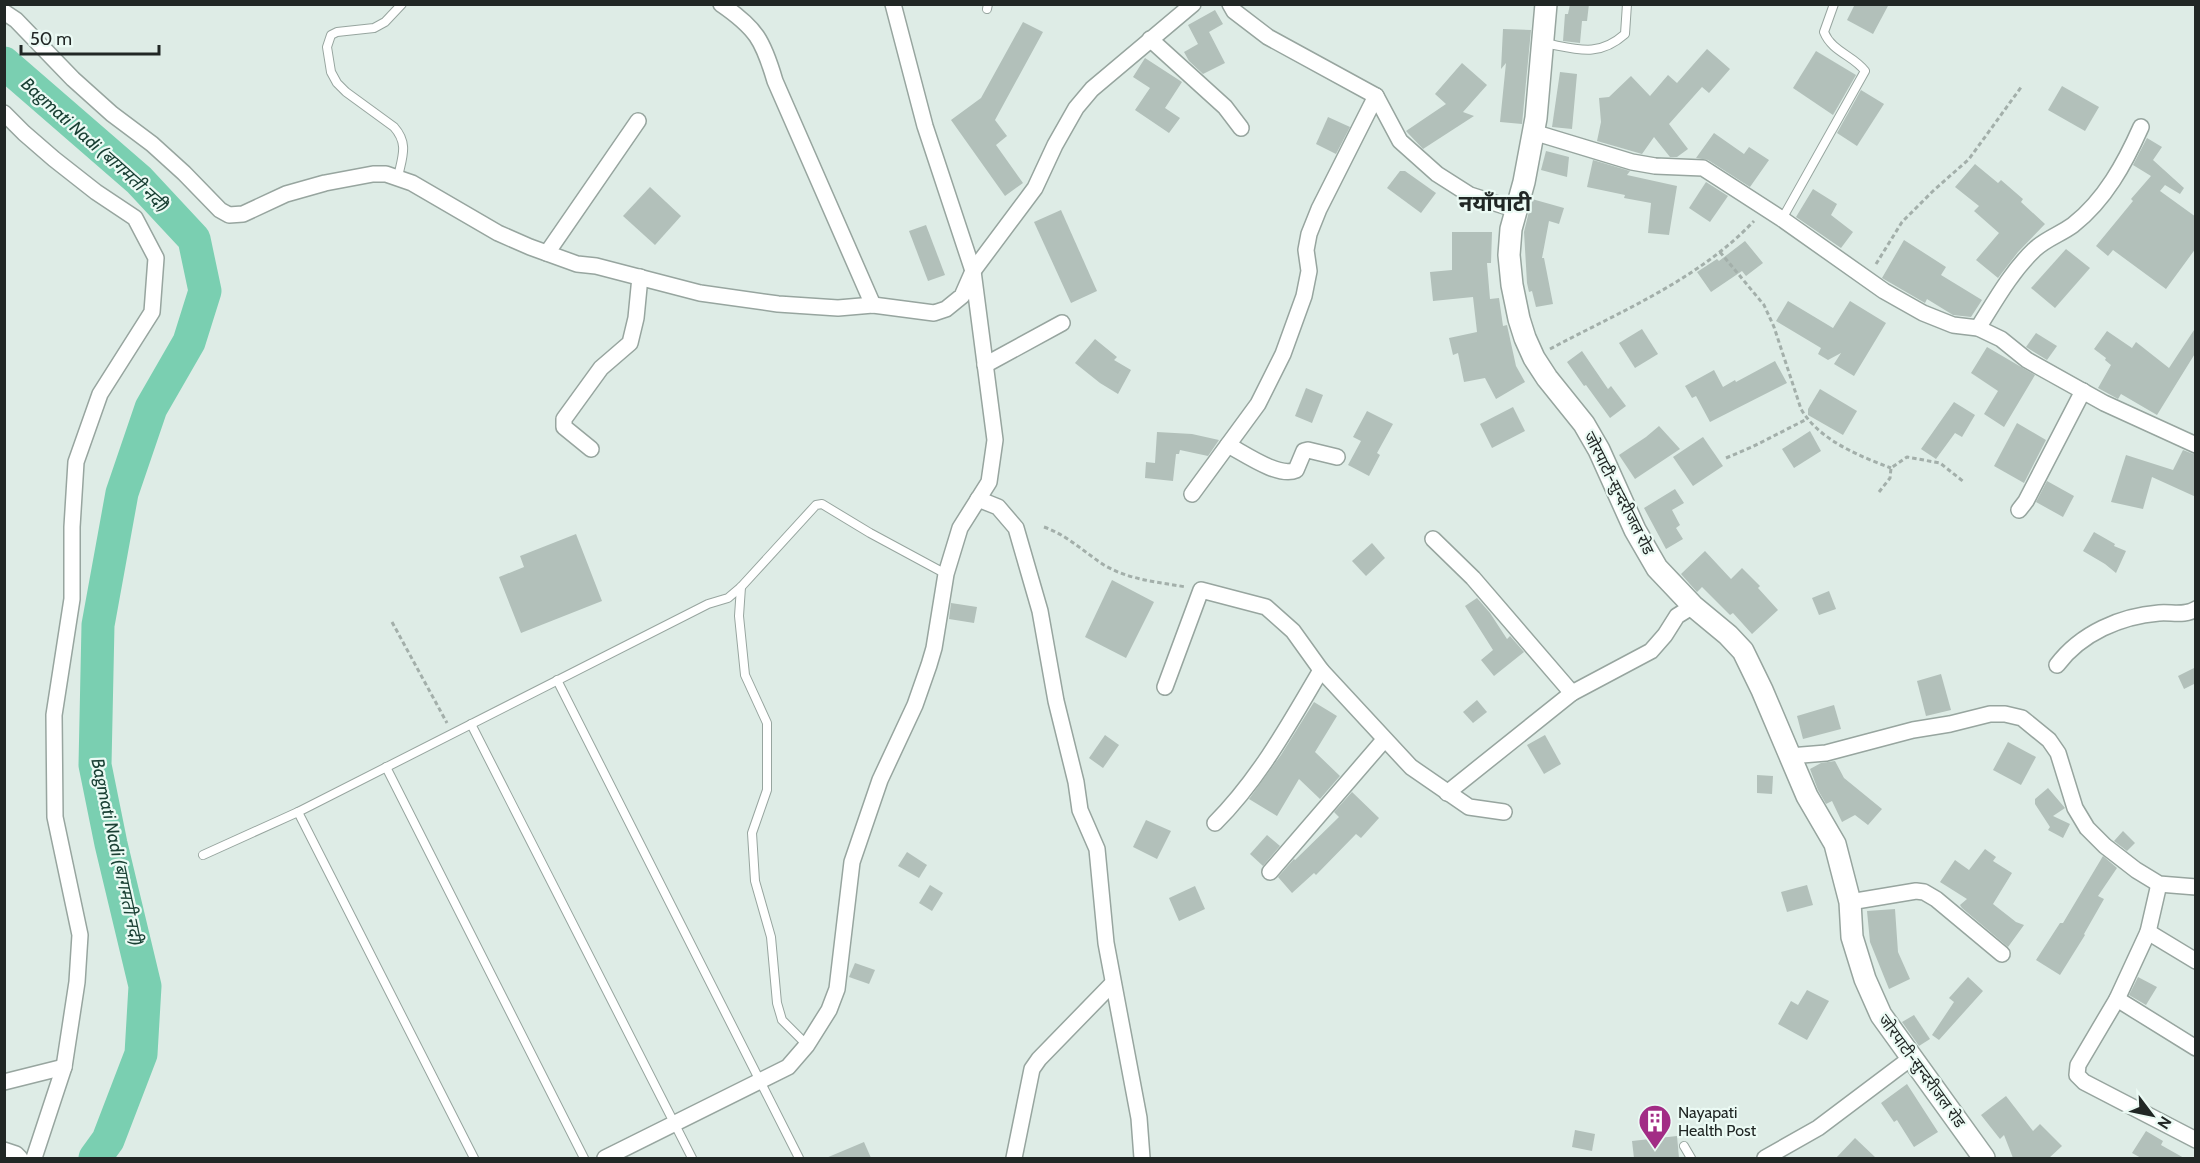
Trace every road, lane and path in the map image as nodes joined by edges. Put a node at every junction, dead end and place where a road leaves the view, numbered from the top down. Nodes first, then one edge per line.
1 (402, 4) edge
2 (721, 4) edge
3 (893, 4) edge
4 (1193, 4) edge
5 (1230, 4) edge
6 (1546, 4) edge
7 (1627, 4) edge
8 (1834, 4) edge
9 (4, 12) edge
10 (1150, 39) junction
11 (1543, 43) junction
12 (2022, 86) dead end
13 (1376, 96) junction
14 (4, 113) edge
15 (638, 121) dead end
16 (2141, 127) dead end
17 (1240, 128) dead end
18 (1533, 132) junction
19 (398, 177) junction
20 (1766, 209) junction
21 (1517, 210) junction
22 (1782, 219) junction
23 (1720, 252) junction
24 (547, 253) junction
25 (973, 271) junction
26 (640, 277) junction
27 (1866, 279) junction
28 (873, 305) junction
29 (1062, 323) dead end
30 (1978, 328) junction
31 (1534, 358) junction
32 (985, 365) junction
33 (2083, 391) junction
34 (1807, 419) junction
35 (1228, 445) junction
36 (2196, 445) edge
37 (591, 449) dead end
38 (1337, 457) dead end
39 (1726, 458) dead end
40 (1891, 468) junction
41 (1964, 482) dead end
42 (1879, 492) dead end
43 (1192, 494) dead end
44 (978, 499) junction
45 (2019, 510) dead end
46 (1044, 527) dead end
47 (1433, 539) dead end
48 (946, 574) junction
49 (741, 588) junction
50 (1200, 590) junction
51 (1693, 606) junction
52 (2196, 609) edge
53 (392, 622) dead end
54 (2057, 665) dead end
55 (1321, 670) junction
56 (557, 680) junction
57 (1165, 687) dead end
58 (1572, 693) junction
59 (471, 724) junction
60 (452, 732) junction
61 (1384, 740) junction
62 (1790, 756) junction
63 (386, 767) junction
64 (1447, 793) junction
65 (298, 812) junction
66 (1504, 812) dead end
67 (1215, 823) dead end
68 (203, 855) dead end
69 (1270, 872) dead end
70 (2159, 884) junction
71 (2196, 887) edge
72 (1850, 902) junction
73 (2148, 932) junction
74 (2002, 954) dead end
75 (2196, 961) edge
76 (1113, 983) junction
77 (2117, 999) junction
78 (807, 1045) junction
79 (2196, 1048) edge
80 (1911, 1058) junction
81 (64, 1067) junction
82 (760, 1081) junction
83 (4, 1082) edge
84 (674, 1124) junction
85 (2196, 1140) edge
86 (1684, 1146) dead end
87 (4, 1150) edge
88 (20, 1158) edge
89 (34, 1158) edge
90 (474, 1158) edge
91 (584, 1158) edge
92 (605, 1158) edge
93 (692, 1158) edge
94 (799, 1158) edge
95 (1014, 1158) edge
96 (1142, 1158) edge
97 (1691, 1158) edge
98 (1765, 1158) edge
99 (1984, 1158) edge

1 - 19 lane
2 - 28 street
3 - 25 street
4 - 10 street
5 - 13 street
6 - 11 main road, जोरपाटी-सुन्दरीजल रोड
7 - 11 lane
8 - 22 lane
9 - 19 street
10 - 17 street
10 - 25 street
11 - 18 main road, जोरपाटी-सुन्दरीजल रोड
12 - 27 path
13 - 21 street
13 - 35 street
14 - 81 street
15 - 24 street
16 - 30 street
18 - 20 street
18 - 21 main road, जोरपाटी-सुन्दरीजल रोड
19 - 24 street
20 - 22 street
20 - 23 path
21 - 31 main road, जोरपाटी-सुन्दरीजल रोड
22 - 27 street
23 - 31 path
23 - 34 path
24 - 26 street
25 - 28 street
25 - 32 street
26 - 28 street
26 - 37 street
27 - 30 street
29 - 32 street
30 - 33 street
31 - 51 main road, जोरपाटी-सुन्दरीजल रोड
32 - 44 street
33 - 36 street
33 - 45 street
34 - 39 path
34 - 40 path
35 - 38 street
35 - 43 street
40 - 41 path
40 - 42 path
44 - 48 street
44 - 76 street
46 - 50 path
47 - 58 street
48 - 49 lane
48 - 78 street
49 - 56 lane
49 - 78 lane
50 - 55 street
50 - 57 street
51 - 58 street
51 - 62 main road, जोरपाटी-सुन्दरीजल रोड
52 - 54 street
53 - 60 path
55 - 61 street
55 - 67 street
56 - 59 lane
56 - 82 lane
58 - 64 street
59 - 60 lane
59 - 84 lane
60 - 63 lane
61 - 64 street
61 - 69 street
62 - 70 street
62 - 72 main road, जोरपाटी-सुन्दरीजल रोड
63 - 65 lane
63 - 91 lane
64 - 66 street
65 - 68 lane
65 - 90 lane
70 - 71 street
70 - 73 street
72 - 74 street
72 - 80 main road, जोरपाटी-सुन्दरीजल रोड
73 - 75 street
73 - 77 street
76 - 95 street
76 - 96 street
77 - 79 street
77 - 85 street
78 - 82 street
80 - 98 street
80 - 99 main road, जोरपाटी-सुन्दरीजल रोड
81 - 83 street
81 - 89 street
82 - 84 street
82 - 94 lane
84 - 92 street
84 - 93 lane
86 - 97 lane
87 - 88 street

